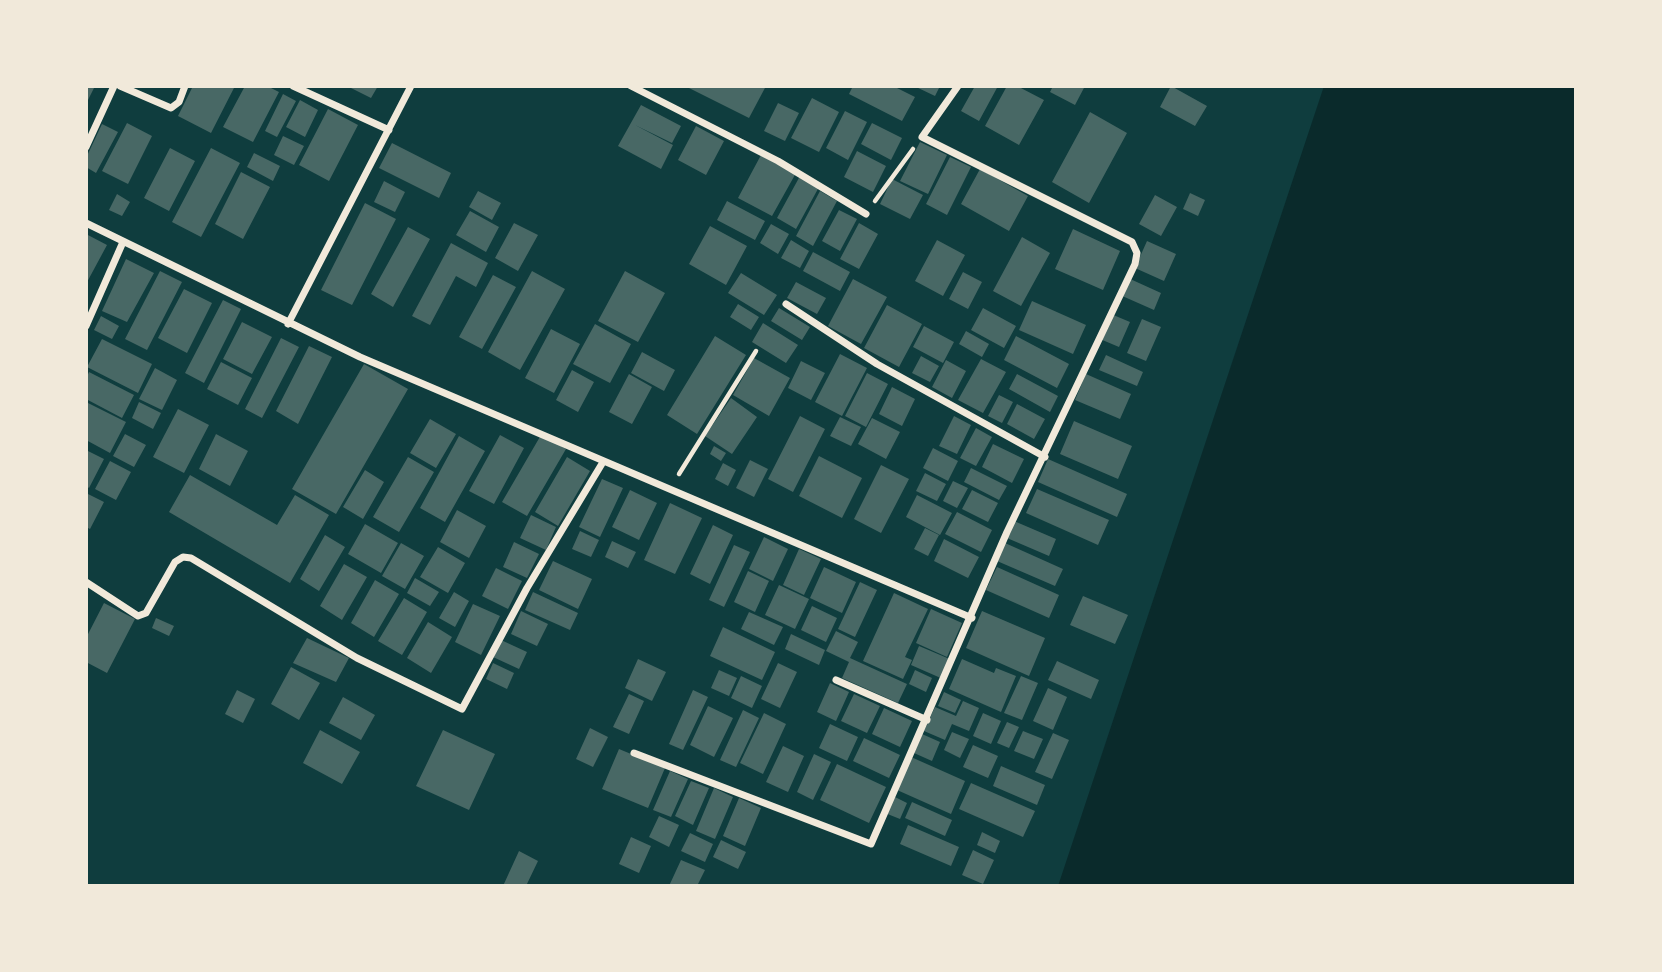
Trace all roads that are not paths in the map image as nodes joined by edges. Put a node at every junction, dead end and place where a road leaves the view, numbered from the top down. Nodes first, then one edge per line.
1 (114, 86) edge
2 (120, 86) edge
3 (185, 86) edge
4 (293, 86) edge
5 (411, 86) edge
6 (631, 86) edge
7 (958, 86) edge
8 (389, 130) junction
9 (86, 147) edge
10 (866, 214) road end
11 (86, 223) edge
12 (123, 242) junction
13 (786, 304) dead end
14 (288, 324) junction
15 (86, 327) edge
16 (1045, 457) junction
17 (603, 462) junction
18 (86, 582) edge
19 (972, 618) junction
20 (836, 680) dead end
21 (927, 720) junction
22 (634, 753) dead end

1 - 9 street
2 - 3 street
4 - 8 street
5 - 8 street
6 - 10 street
7 - 16 street
8 - 14 street
11 - 12 street
12 - 14 street
12 - 15 street
13 - 16 street
14 - 17 street
16 - 19 street
17 - 18 street
17 - 19 street
19 - 21 street
20 - 21 street
21 - 22 street

